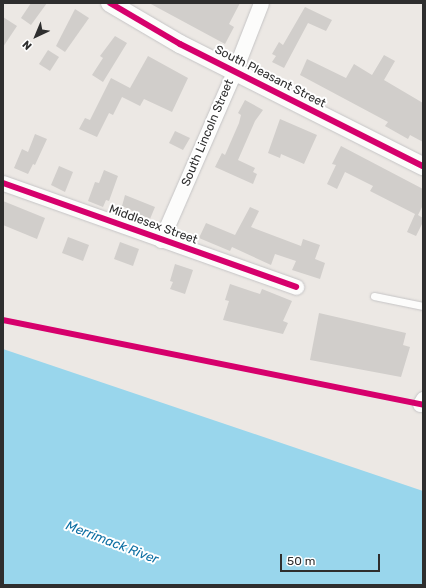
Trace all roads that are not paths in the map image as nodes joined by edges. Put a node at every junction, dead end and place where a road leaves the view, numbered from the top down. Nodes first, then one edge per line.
1 (110, 3) edge
2 (261, 3) edge
3 (234, 72) junction
4 (423, 166) edge
5 (3, 183) edge
6 (161, 240) junction
7 (296, 287) dead end
8 (374, 296) dead end
9 (423, 306) edge

1 - 3 street, South Pleasant Street
2 - 3 street, South Lincoln Street
3 - 4 street, South Pleasant Street
3 - 6 street, South Lincoln Street
5 - 6 street, Middlesex Street
6 - 7 street, Middlesex Street
8 - 9 lane

